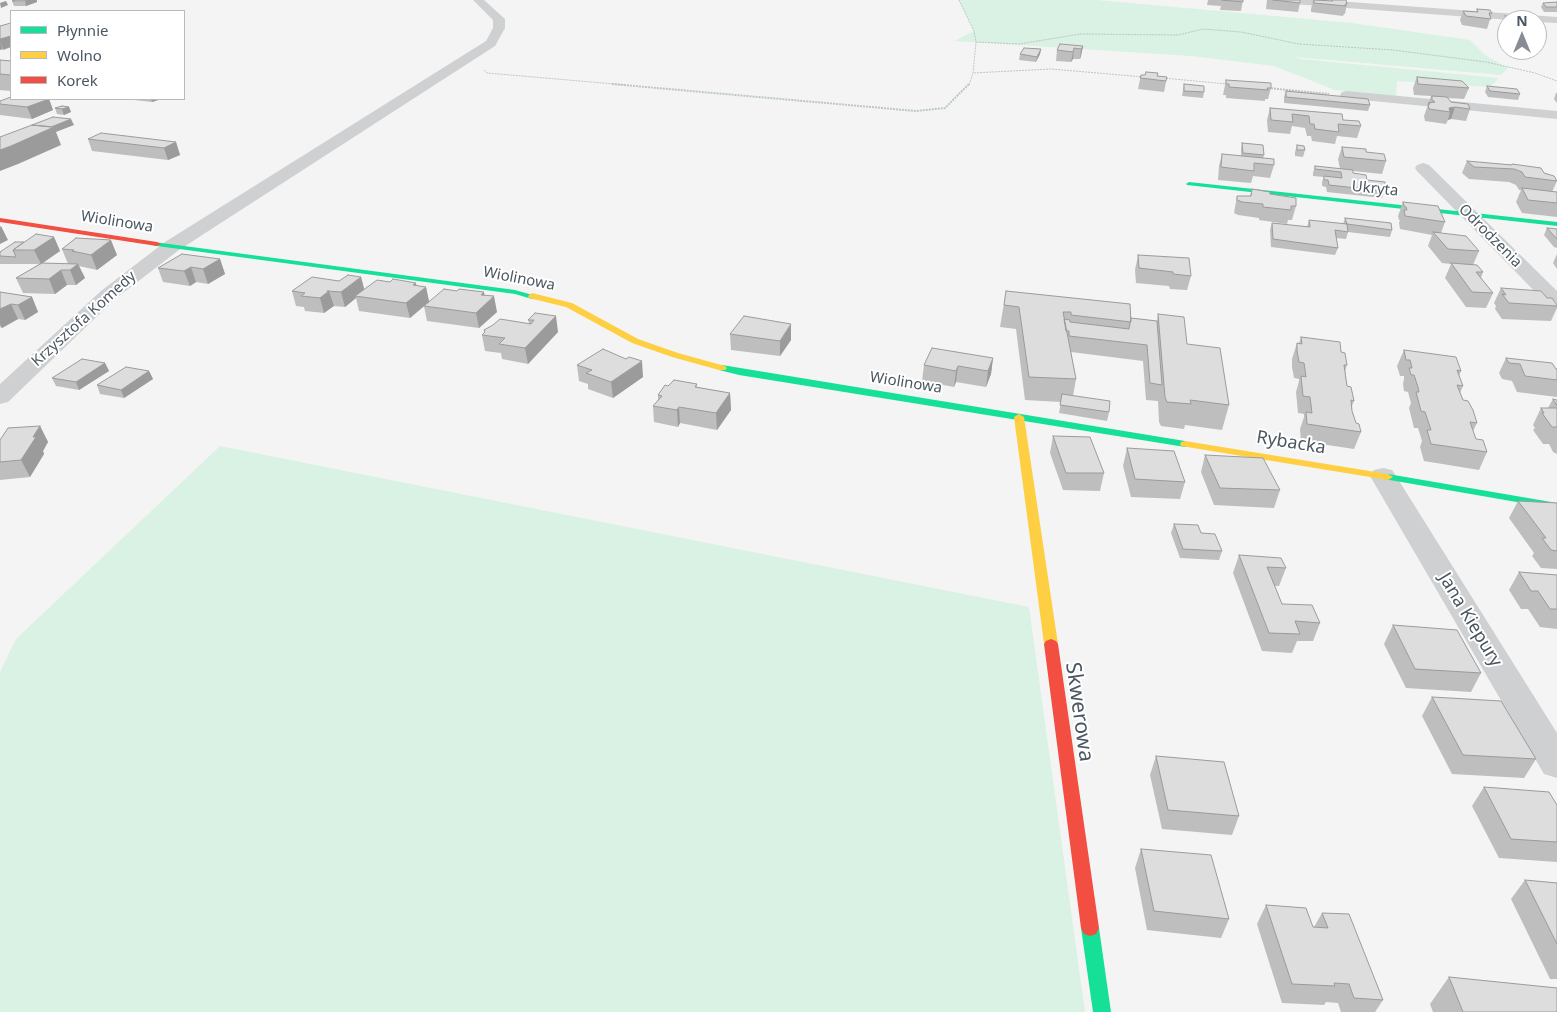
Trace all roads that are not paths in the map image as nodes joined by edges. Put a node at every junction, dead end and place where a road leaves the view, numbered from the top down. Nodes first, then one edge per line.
1 (478, 0) edge
2 (1279, 0) edge
3 (1557, 20) edge
4 (1347, 95) edge
5 (1557, 115) edge
6 (1423, 168) dead end
7 (1189, 184) dead end
8 (1469, 214) junction
9 (0, 220) edge
10 (1557, 224) edge
11 (172, 246) junction
12 (1557, 303) edge
13 (0, 397) edge
14 (1019, 417) junction
15 (1383, 476) junction
16 (1557, 506) edge
17 (1557, 764) edge
18 (1102, 1012) edge

1 - 11 street, Krzysztofa Komedy
2 - 3 street
4 - 5 street
6 - 8 street, Odrodzenia
7 - 8 street, Ukryta
8 - 10 street, Ukryta
8 - 12 street, Odrodzenia
9 - 11 street, Wiolinowa
11 - 13 street, Krzysztofa Komedy
11 - 14 street, Wiolinowa
14 - 15 street, Rybacka
14 - 18 street, Skwerowa
15 - 16 street, Rybacka
15 - 17 street, Jana Kiepury

